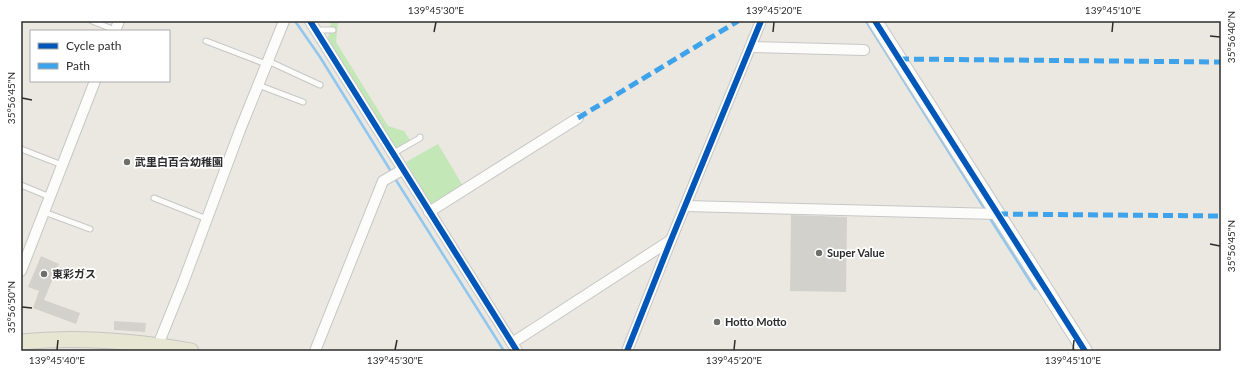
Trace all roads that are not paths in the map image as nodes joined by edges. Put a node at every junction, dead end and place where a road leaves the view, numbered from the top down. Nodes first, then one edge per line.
1 (92, 21) edge
2 (284, 21) edge
3 (761, 21) edge
4 (875, 21) edge
5 (315, 24) edge
6 (116, 27) edge
7 (333, 30) dead end
8 (206, 41) dead end
9 (751, 47) junction
10 (864, 50) dead end
11 (267, 63) junction
12 (95, 82) edge
13 (320, 84) dead end
14 (258, 85) junction
15 (303, 102) dead end
16 (578, 118) dead end
17 (420, 137) dead end
18 (21, 149) edge
19 (392, 154) junction
20 (62, 165) junction
21 (402, 170) junction
22 (21, 185) edge
23 (50, 197) junction
24 (154, 198) dead end
25 (685, 206) junction
26 (44, 212) junction
27 (429, 212) junction
28 (996, 214) junction
29 (207, 219) junction
30 (90, 229) dead end
31 (671, 240) junction
32 (21, 271) edge
33 (21, 342) edge
34 (158, 345) junction
35 (138, 347) edge
36 (515, 347) edge
37 (191, 351) edge
38 (315, 351) edge
39 (627, 351) edge
40 (1085, 351) edge

1 - 6 lane
2 - 11 street
3 - 9 street
4 - 28 street
5 - 7 lane
5 - 19 street
8 - 11 lane
9 - 10 street
9 - 25 street
11 - 13 lane
11 - 14 street
12 - 20 street
14 - 15 lane
14 - 29 street
16 - 27 street
17 - 19 lane
18 - 20 lane
19 - 21 street
20 - 23 street
21 - 27 street
21 - 38 street
22 - 23 lane
23 - 26 street
24 - 29 lane
25 - 28 street
25 - 31 street
26 - 30 lane
26 - 32 street
27 - 36 street
28 - 40 street
29 - 34 street
31 - 36 street
31 - 39 street
33 - 35 main road
34 - 35 main road
34 - 37 main road

